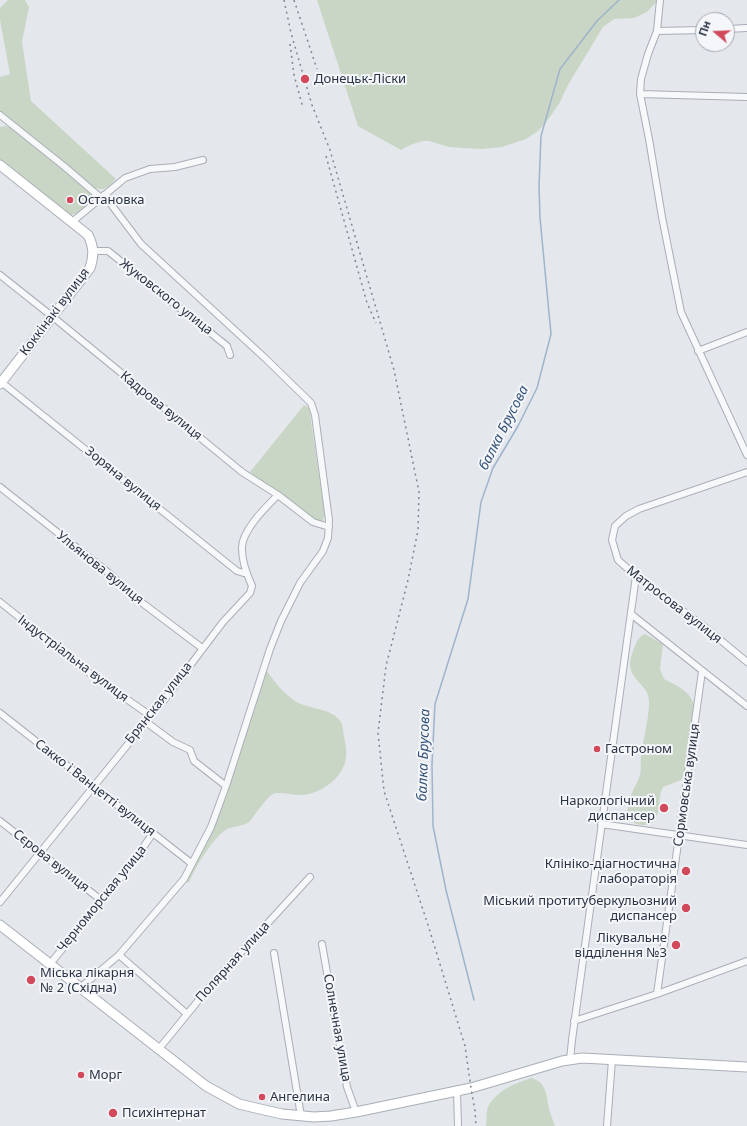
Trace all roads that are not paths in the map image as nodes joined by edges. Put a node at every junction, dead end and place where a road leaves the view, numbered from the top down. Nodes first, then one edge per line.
1 (660, 0) edge
2 (747, 28) edge
3 (735, 29) edge
4 (695, 30) edge
5 (657, 31) junction
6 (640, 94) junction
7 (747, 97) edge
8 (0, 115) edge
9 (203, 160) dead end
10 (0, 165) edge
11 (103, 196) junction
12 (72, 222) junction
13 (94, 251) junction
14 (0, 275) edge
15 (53, 316) junction
16 (747, 332) edge
17 (698, 351) junction
18 (230, 355) dead end
19 (0, 382) edge
20 (747, 455) edge
21 (747, 472) edge
22 (0, 487) edge
23 (278, 495) junction
24 (329, 527) junction
25 (247, 574) junction
26 (636, 576) junction
27 (0, 602) edge
28 (631, 614) junction
29 (202, 648) junction
30 (747, 662) edge
31 (702, 671) junction
32 (747, 706) edge
33 (0, 713) edge
34 (148, 714) junction
35 (146, 722) junction
36 (93, 786) junction
37 (226, 786) junction
38 (0, 821) edge
39 (602, 824) junction
40 (154, 834) junction
41 (680, 836) junction
42 (747, 845) edge
43 (41, 853) junction
44 (191, 863) junction
45 (310, 876) dead end
46 (101, 900) junction
47 (0, 902) edge
48 (0, 925) edge
49 (322, 944) dead end
50 (274, 953) dead end
51 (119, 956) junction
52 (747, 961) edge
53 (50, 964) junction
54 (80, 988) junction
55 (657, 994) junction
56 (187, 1014) junction
57 (574, 1021) junction
58 (158, 1050) junction
59 (570, 1060) junction
60 (612, 1060) junction
61 (747, 1067) edge
62 (457, 1091) junction
63 (356, 1112) junction
64 (301, 1116) junction
65 (458, 1126) edge
66 (607, 1126) edge

1 - 5 street
2 - 3 street
4 - 5 street
5 - 6 street
6 - 7 street
6 - 17 street
8 - 11 street
9 - 11 street
10 - 12 street
11 - 12 street
11 - 24 street
12 - 13 street, Коккінакі вулиця
13 - 15 street, Коккінакі вулиця
13 - 18 street, Жуковского улица
14 - 15 street, Кадрова вулиця
15 - 19 street, Коккінакі вулиця
15 - 23 street, Кадрова вулиця
16 - 17 street
17 - 20 street
19 - 25 street, Зоряна вулиця
21 - 26 street, Матросова вулиця
22 - 29 street, Ульянова вулиця
23 - 24 street, Кадрова вулиця
23 - 25 street, Брянская улица
24 - 37 street
25 - 29 street, Брянская улица
26 - 28 street
26 - 30 street, Матросова вулиця
27 - 34 street, Індустріальна вулиця
28 - 31 street
28 - 39 street
29 - 34 street, Брянская улица
31 - 32 street
31 - 41 street, Сормовська вулиця
33 - 36 street, Сакко і Ванцетті вулиця
34 - 35 street, Брянская улица
35 - 36 street, Брянская улица
35 - 37 street
36 - 40 street, Сакко і Ванцетті вулиця
36 - 43 street, Брянская улица
37 - 44 street
38 - 43 street, Сєрова вулиця
39 - 41 street
39 - 57 street
40 - 44 street, Сакко і Ванцетті вулиця
40 - 46 street, Черноморская улица
41 - 42 street
41 - 55 street, Сормовська вулиця
43 - 46 street, Сєрова вулиця
43 - 47 street, Брянская улица
44 - 51 street
45 - 56 street, Полярная улица
46 - 53 street, Черноморская улица
48 - 53 street
49 - 63 street, Солнечная улица
50 - 64 street
51 - 54 street
51 - 56 street
52 - 55 street
53 - 54 street
54 - 58 street
55 - 57 street
56 - 58 street, Полярная улица
57 - 59 street
58 - 64 street
59 - 60 street
59 - 62 street
60 - 61 street
60 - 66 street
62 - 63 street
62 - 65 street
63 - 64 street

